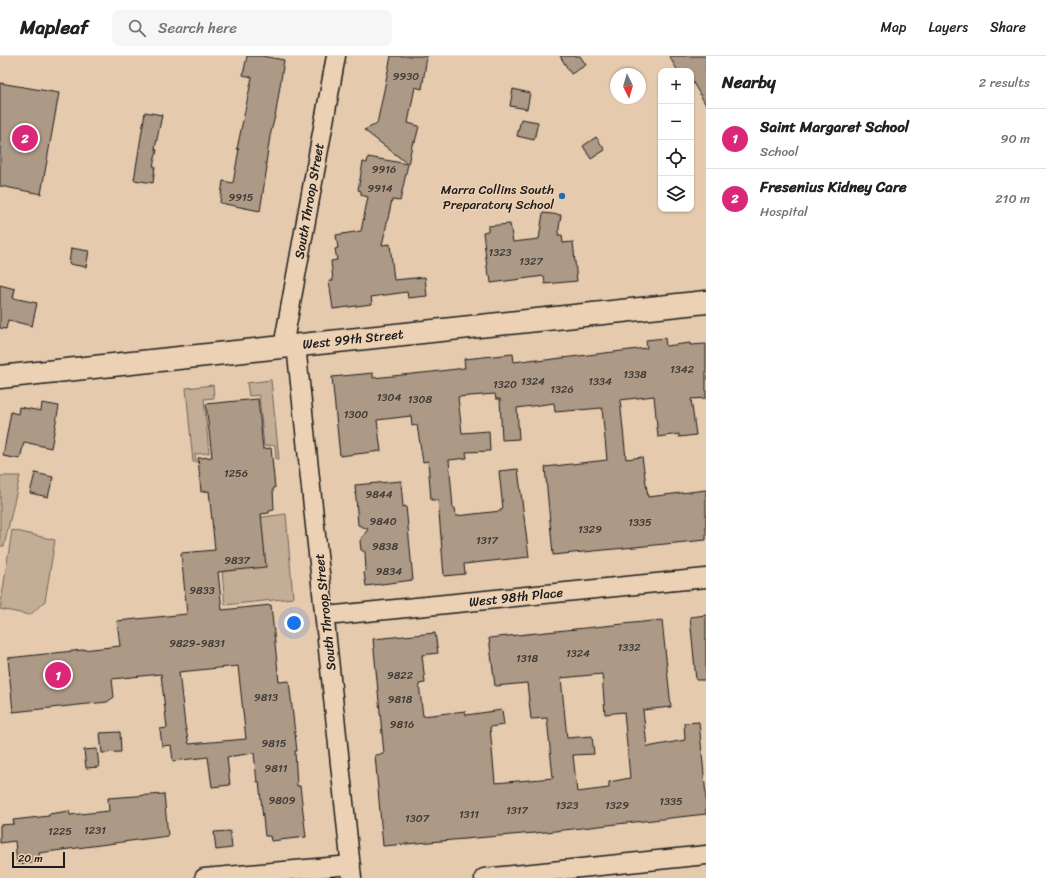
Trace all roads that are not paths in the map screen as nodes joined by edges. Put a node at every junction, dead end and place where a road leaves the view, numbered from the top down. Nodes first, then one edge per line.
1 (336, 56) edge
2 (706, 302) edge
3 (290, 346) junction
4 (0, 377) edge
5 (706, 578) edge
6 (326, 616) junction
7 (706, 855) edge
8 (352, 871) edge
9 (204, 878) edge
10 (484, 878) edge

1 - 3 street, South Throop Street
2 - 3 street, West 99th Street
3 - 4 street, West 99th Street
3 - 6 street, South Throop Street
5 - 6 street, West 98th Place
6 - 8 street, South Throop Street
7 - 10 street
8 - 9 street

